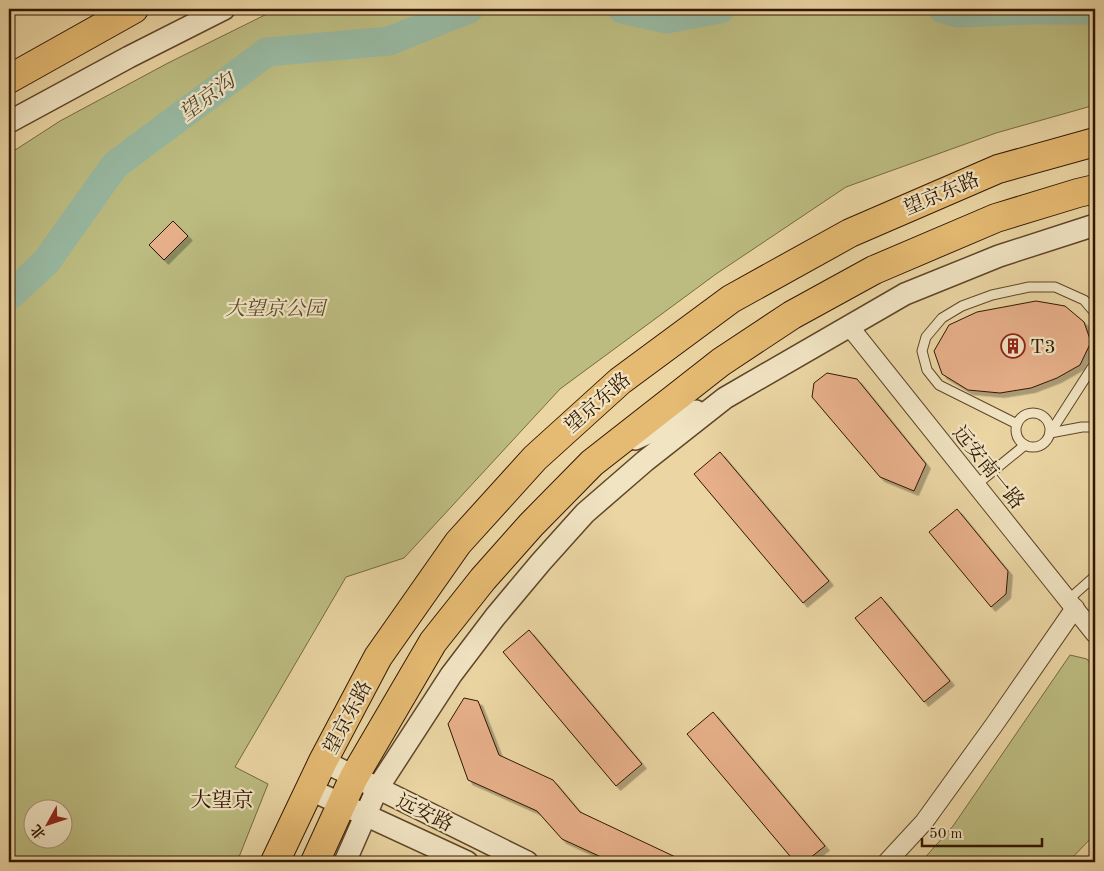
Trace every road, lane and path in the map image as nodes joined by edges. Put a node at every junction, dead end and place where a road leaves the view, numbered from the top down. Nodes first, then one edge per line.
1 (134, 9) edge
2 (224, 9) edge
3 (9, 79) edge
4 (9, 122) edge
5 (1095, 142) edge
6 (1095, 189) edge
7 (1095, 225) edge
8 (1095, 313) edge
9 (849, 326) junction
10 (1095, 363) edge
11 (725, 398) junction
12 (1017, 424) junction
13 (1095, 427) edge
14 (1050, 434) junction
15 (1025, 445) junction
16 (607, 451) junction
17 (976, 485) junction
18 (1095, 558) edge
19 (1095, 570) edge
20 (1095, 576) edge
21 (1072, 604) junction
22 (1095, 634) edge
23 (323, 761) junction
24 (366, 783) junction
25 (309, 789) junction
26 (354, 809) junction
27 (275, 862) edge
28 (315, 862) edge
29 (345, 862) edge
30 (467, 862) edge
31 (527, 862) edge
32 (888, 862) edge

1 - 3 main road
2 - 4 street
5 - 23 main road, 望京东路
6 - 16 main road, 望京东路
7 - 9 street
8 - 12 lane
9 - 11 street
9 - 17 street, 远安南一路
10 - 14 lane
11 - 16 street
11 - 24 street
12 - 14 lane
12 - 15 lane
13 - 14 lane
14 - 15 lane
15 - 17 lane
16 - 24 main road, 望京东路
17 - 21 street, 远安南一路
18 - 19 lane
20 - 21 lane
21 - 22 street, 远安南一路
21 - 32 street
23 - 24 street, 远安路
23 - 25 main road, 望京东路
24 - 26 main road, 望京东路
24 - 31 street, 远安路
25 - 26 street, 远安路
25 - 27 main road, 望京东路
26 - 28 main road, 望京东路
26 - 29 street
26 - 30 street, 远安路

